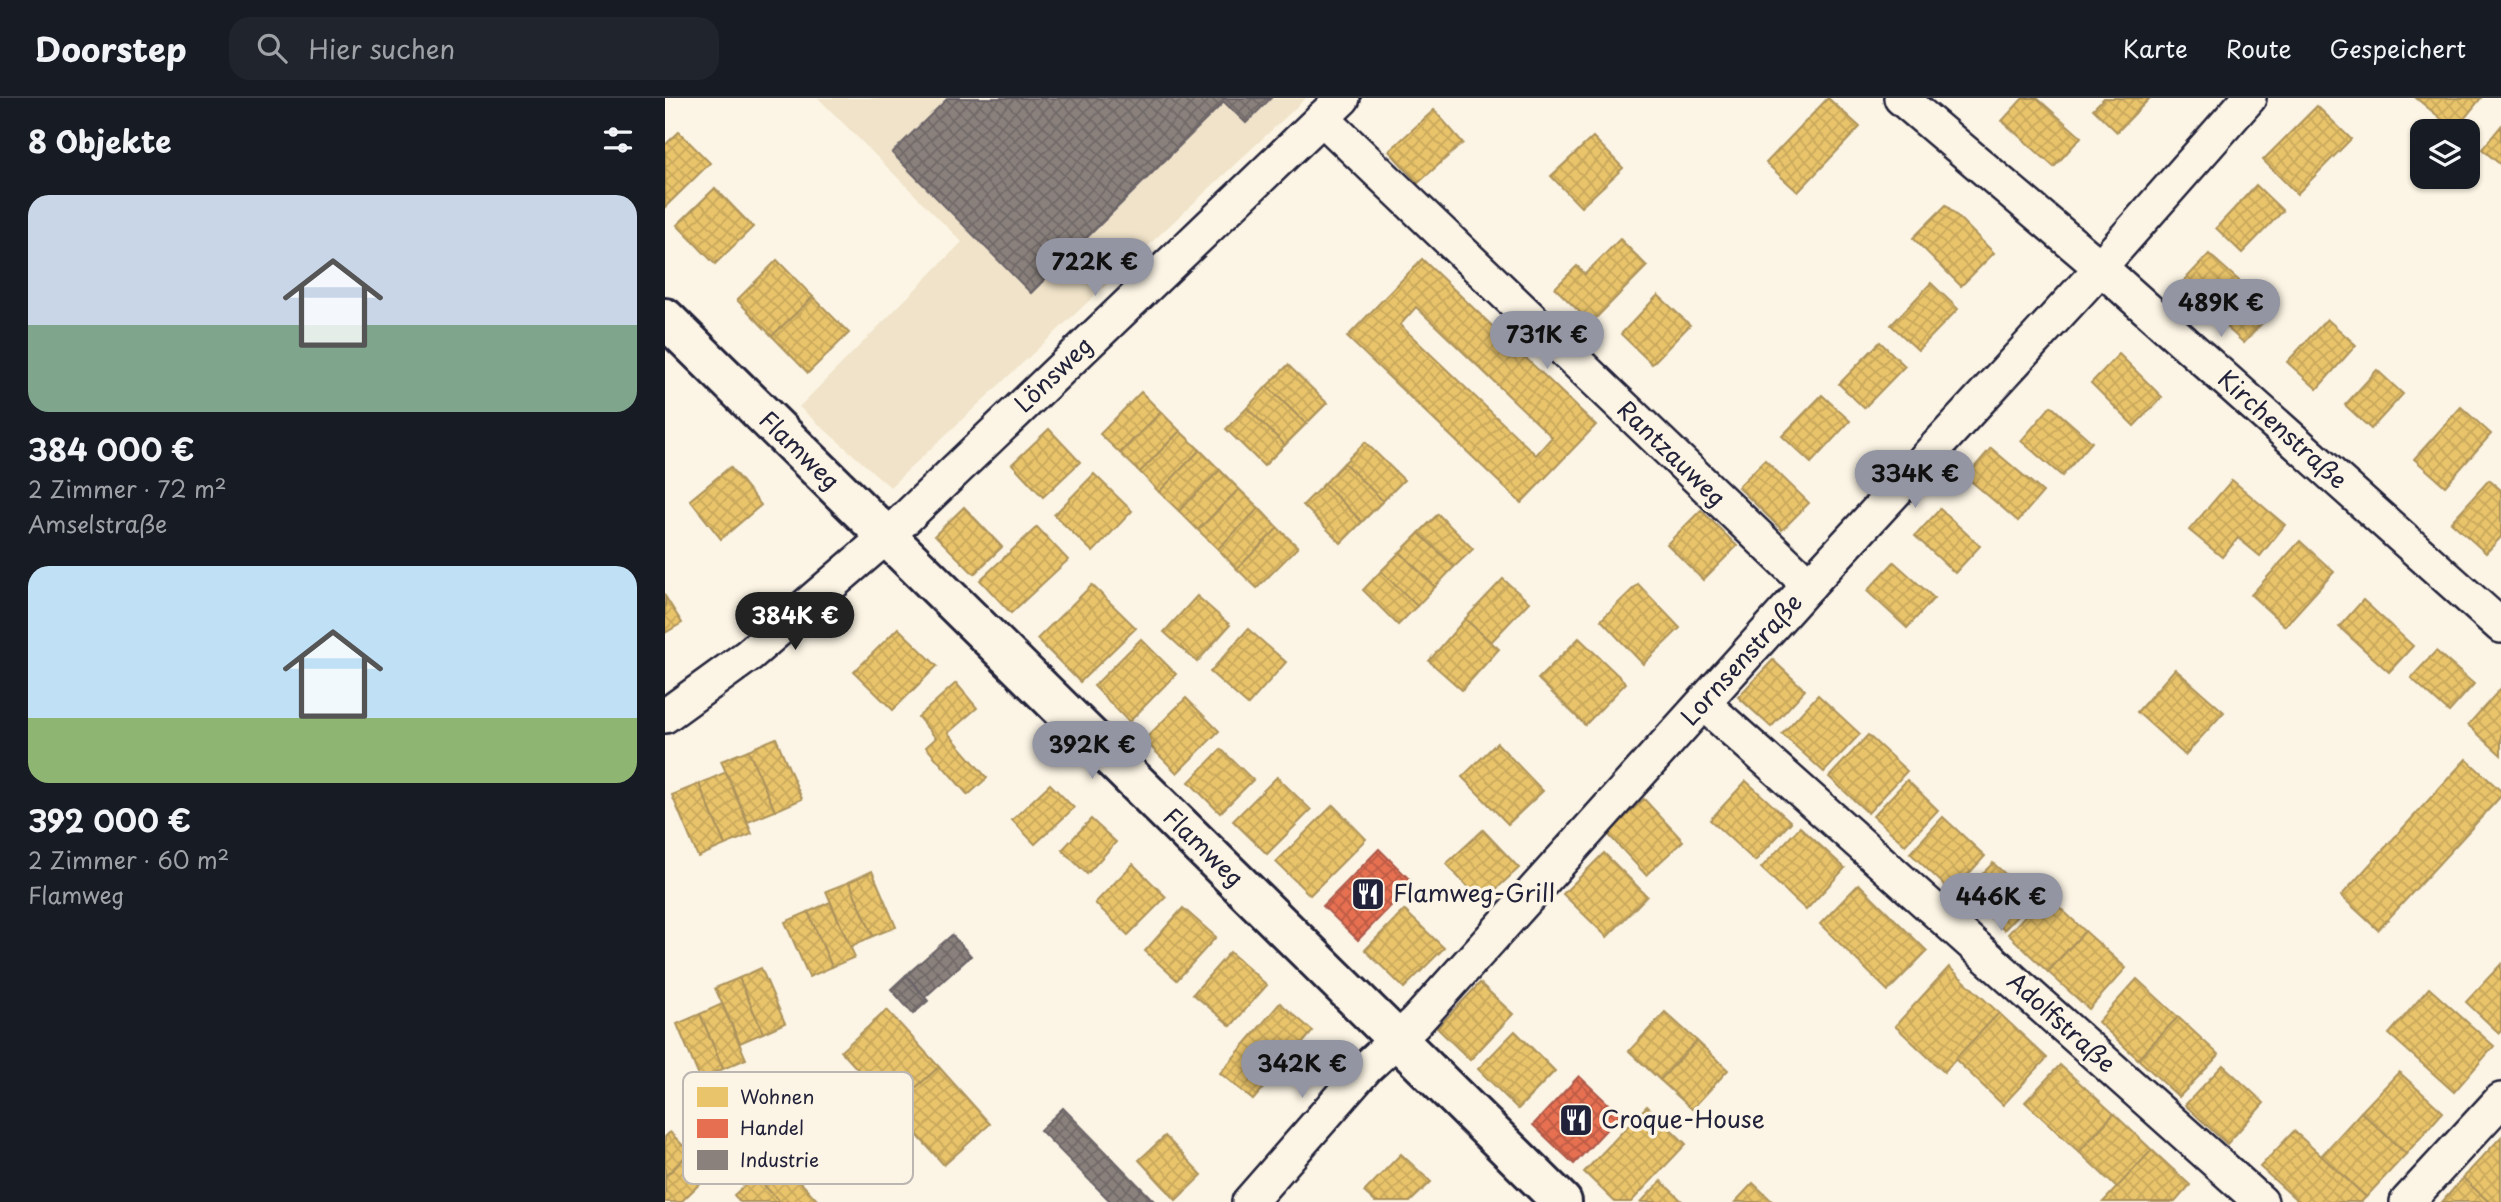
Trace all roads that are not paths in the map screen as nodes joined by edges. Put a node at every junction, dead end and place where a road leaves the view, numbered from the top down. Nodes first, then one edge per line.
1 (1901, 98) edge
2 (2249, 98) edge
3 (1333, 108) edge
4 (2094, 275) junction
5 (665, 318) edge
6 (886, 537) junction
7 (1809, 585) junction
8 (2501, 626) edge
9 (1704, 704) junction
10 (665, 716) edge
11 (1396, 1037) junction
12 (2501, 1100) edge
13 (1249, 1202) edge
14 (1562, 1202) edge
15 (2261, 1202) edge
16 (2407, 1202) edge

1 - 4 street, Kirchenstraße
2 - 4 street, Lornsenstraße
3 - 6 street, Lönsweg
3 - 7 street, Rantzauweg
4 - 7 street, Lornsenstraße
4 - 8 street, Kirchenstraße
5 - 6 main road, Flamweg
6 - 10 street, Lönsweg
6 - 11 main road, Flamweg
7 - 9 street, Lornsenstraße
9 - 11 street, Lornsenstraße
9 - 15 street, Adolfstraße
11 - 13 street, Lornsenstraße
11 - 14 main road, Flamweg
12 - 16 street

